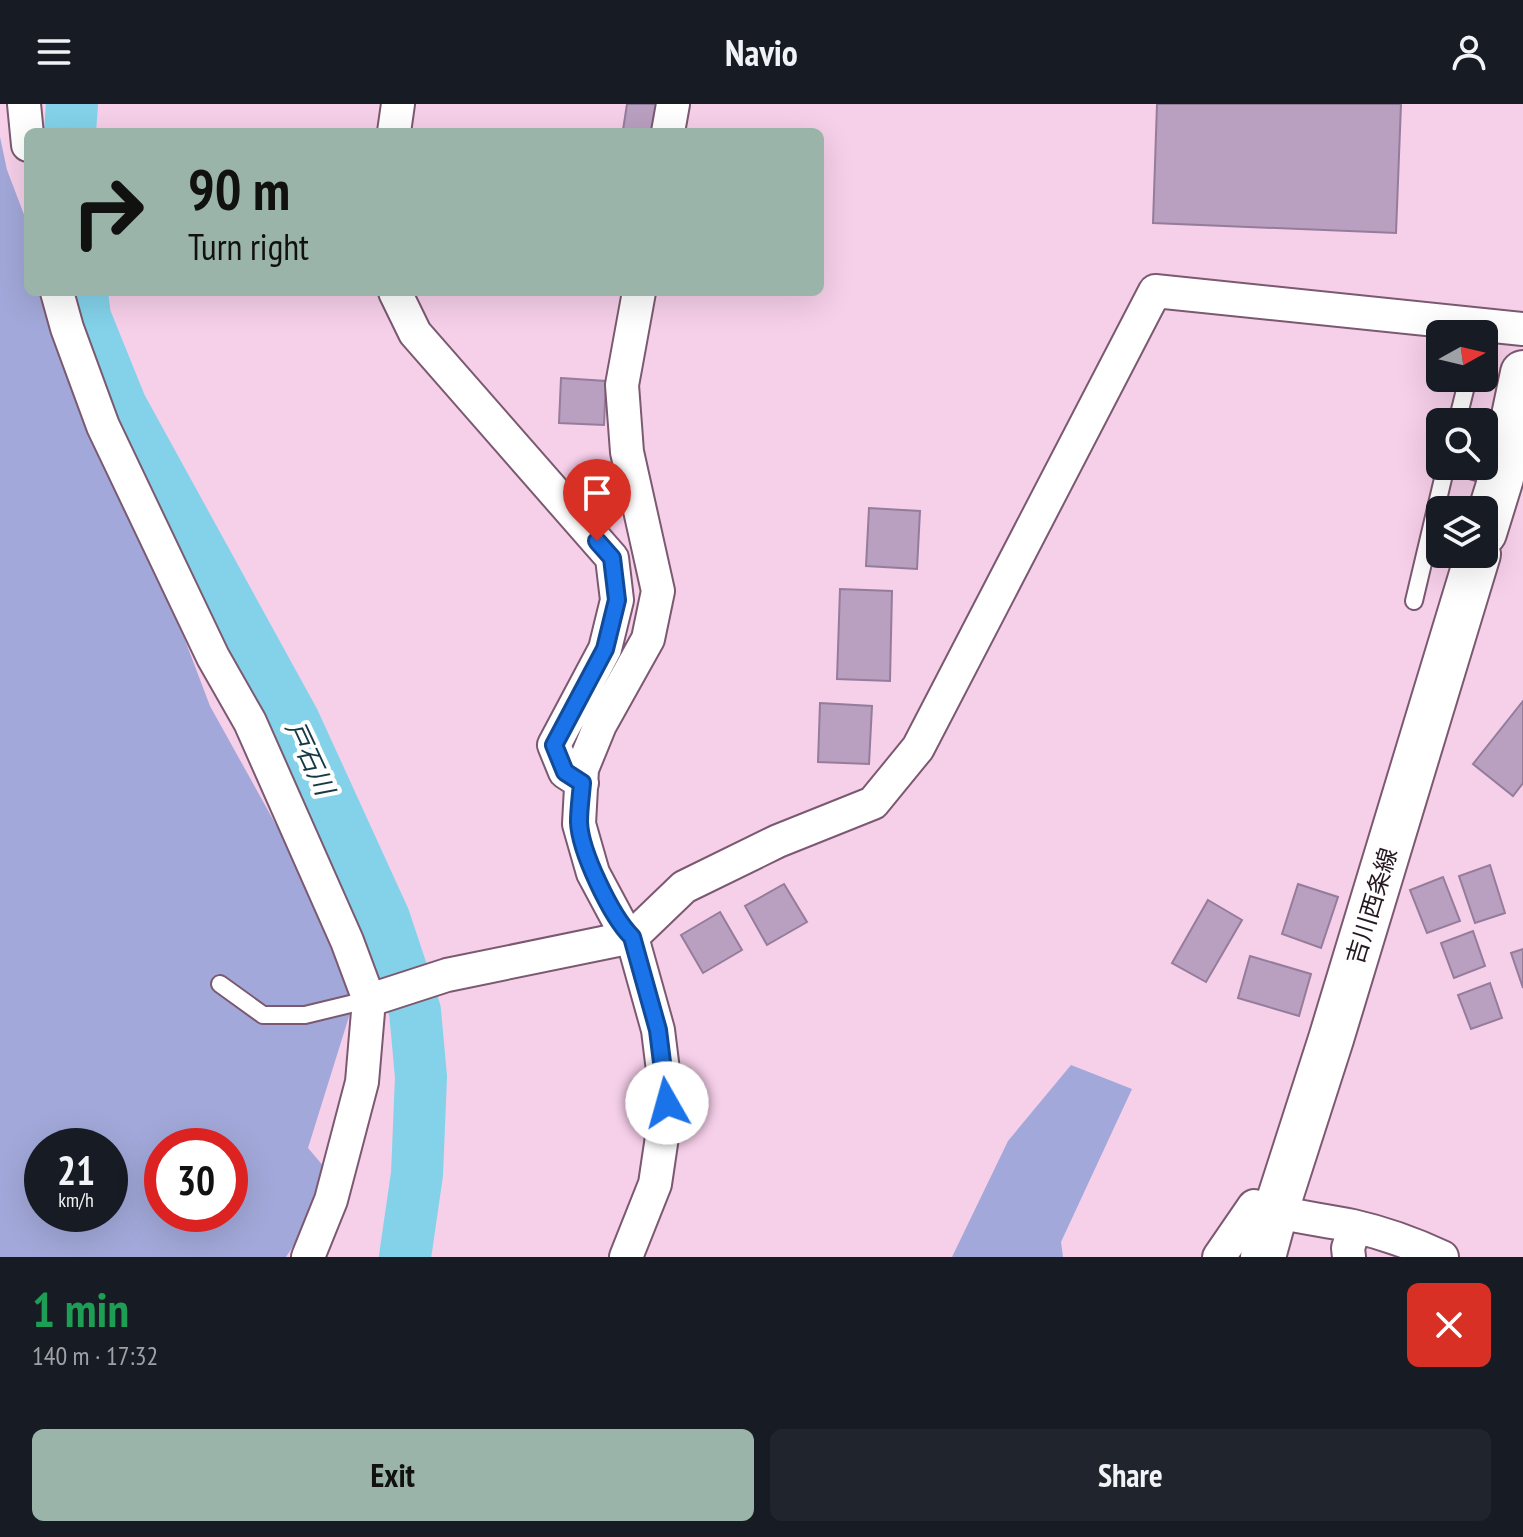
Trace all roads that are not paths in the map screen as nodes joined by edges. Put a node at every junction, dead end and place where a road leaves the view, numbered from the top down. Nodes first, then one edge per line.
1 (24, 104) edge
2 (398, 104) edge
3 (673, 104) edge
4 (26, 128) edge
5 (395, 128) edge
6 (669, 128) edge
7 (58, 296) edge
8 (397, 296) edge
9 (638, 296) edge
10 (1426, 323) edge
11 (1498, 329) edge
12 (1523, 329) edge
13 (1523, 373) edge
14 (1498, 477) edge
15 (1501, 478) junction
16 (1443, 480) edge
17 (1495, 496) edge
18 (1474, 568) edge
19 (1414, 601) dead end
20 (582, 783) junction
21 (632, 937) junction
22 (220, 984) dead end
23 (372, 999) junction
24 (1275, 1213) junction
25 (1352, 1242) edge
26 (308, 1257) edge
27 (626, 1257) edge
28 (1219, 1257) edge
29 (1263, 1257) edge
30 (1442, 1257) edge

1 - 4 street
2 - 5 street
3 - 6 street
7 - 23 street
8 - 20 street
9 - 20 street
10 - 21 street
11 - 12 street
13 - 15 main road
14 - 15 lane
15 - 17 main road
16 - 19 lane
18 - 24 main road, 吉川西条線
20 - 21 street
21 - 23 street
21 - 27 street
22 - 23 lane
23 - 26 street
24 - 25 street
24 - 28 street
24 - 29 main road, 吉川西条線
25 - 30 street

